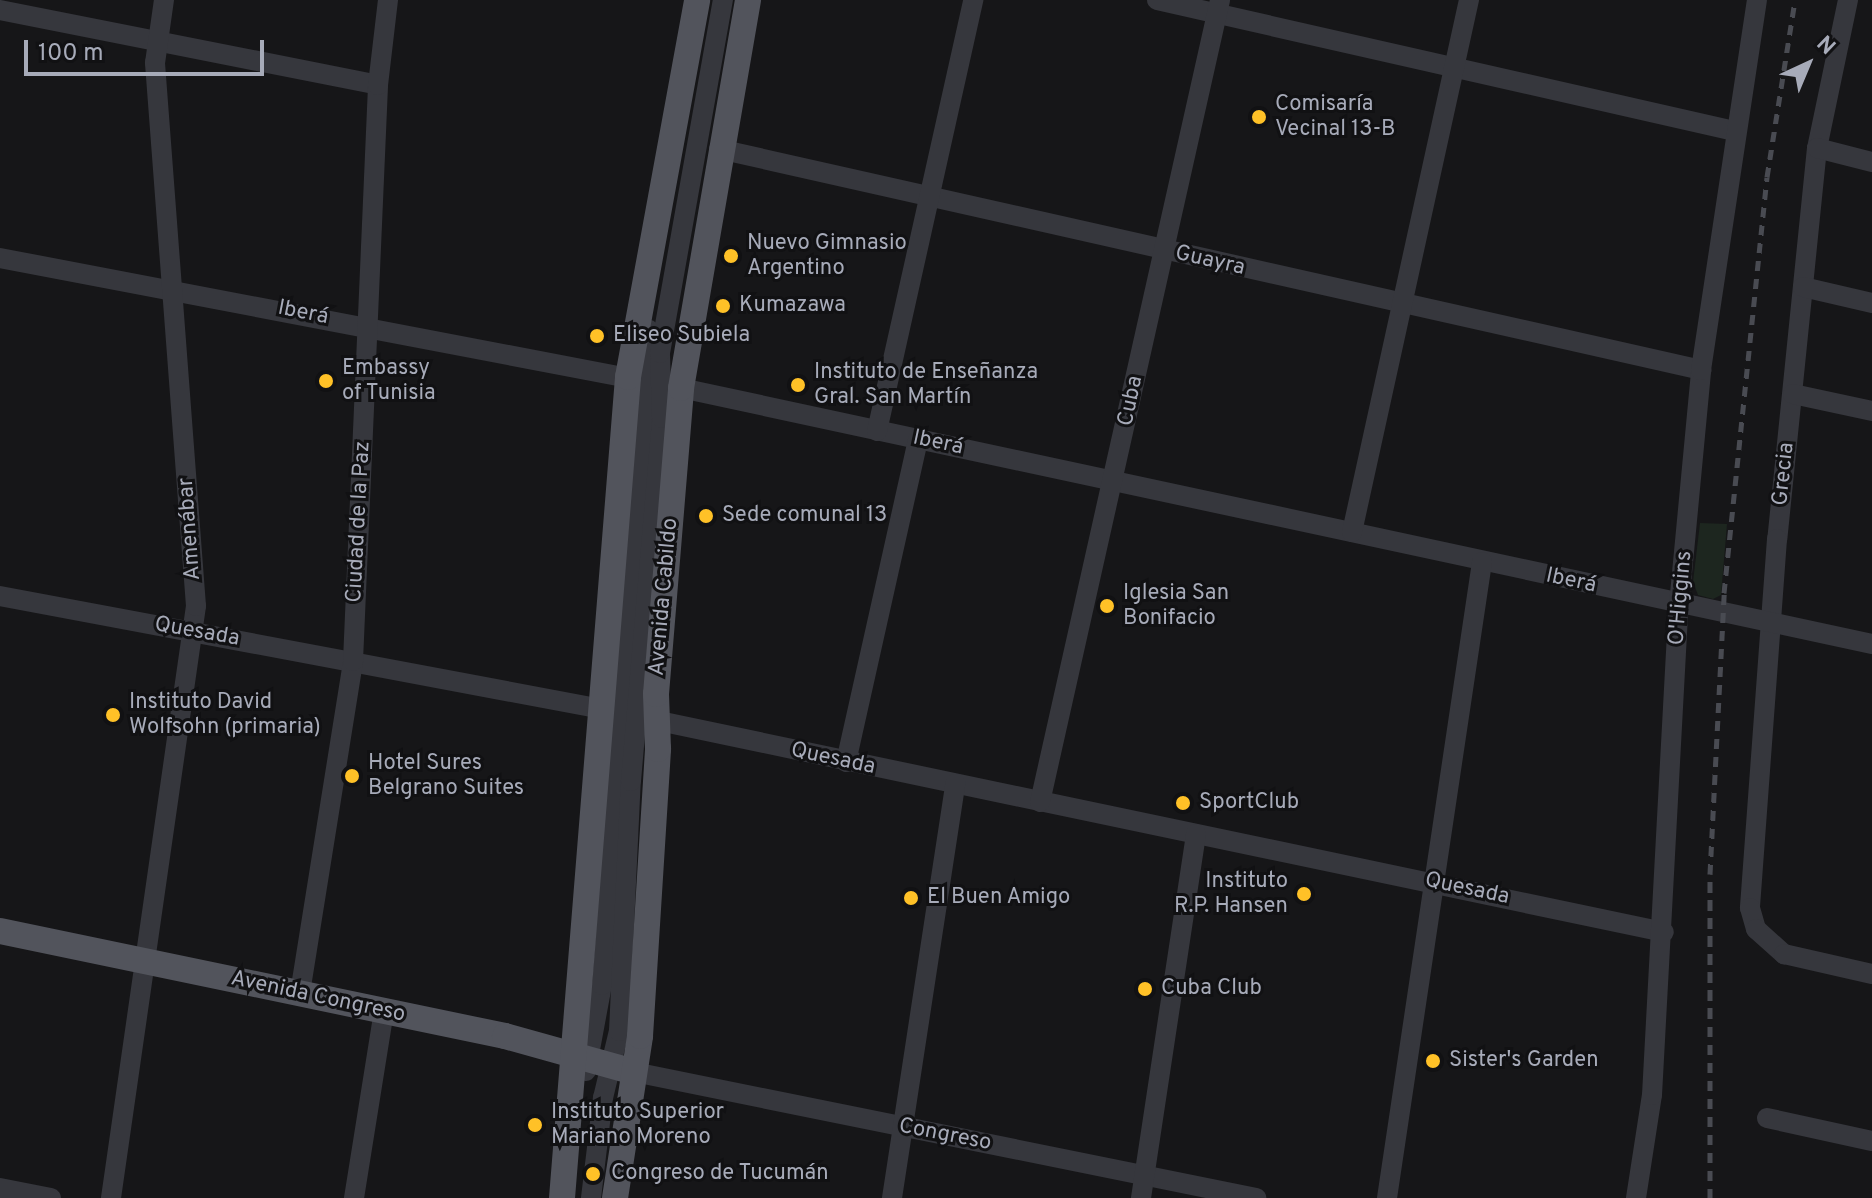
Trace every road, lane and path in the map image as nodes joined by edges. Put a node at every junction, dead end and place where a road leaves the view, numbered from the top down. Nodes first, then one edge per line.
1 (164, 0) edge
2 (388, 0) edge
3 (697, 0) edge
4 (710, 0) edge
5 (723, 0) edge
6 (748, 0) edge
7 (973, 0) edge
8 (1157, 0) edge
9 (1469, 0) edge
10 (1757, 0) edge
11 (1848, 0) edge
12 (1219, 7) edge
13 (0, 10) edge
14 (157, 42) junction
15 (1454, 67) junction
16 (378, 85) junction
17 (1734, 131) junction
18 (1817, 148) junction
19 (719, 149) junction
20 (1872, 162) edge
21 (930, 197) junction
22 (1164, 250) junction
23 (0, 258) edge
24 (1803, 287) junction
25 (173, 288) junction
26 (1399, 303) junction
27 (1872, 303) edge
28 (368, 325) junction
29 (1701, 370) junction
30 (654, 382) junction
31 (1793, 394) junction
32 (1872, 411) edge
33 (877, 431) junction
34 (918, 439) junction
35 (1114, 480) junction
36 (1352, 532) junction
37 (1482, 562) junction
38 (0, 596) edge
39 (1679, 603) junction
40 (1771, 620) junction
41 (194, 631) junction
42 (1872, 644) edge
43 (353, 661) junction
44 (629, 716) junction
45 (846, 762) junction
46 (955, 784) junction
47 (1040, 802) junction
48 (1196, 834) junction
49 (1435, 882) junction
50 (0, 931) edge
51 (1664, 932) junction
52 (147, 962) junction
53 (1872, 974) edge
54 (300, 993) junction
55 (384, 1011) junction
56 (602, 1062) junction
57 (1767, 1118) dead end
58 (902, 1126) junction
59 (1872, 1141) edge
60 (1144, 1175) junction
61 (0, 1188) edge
62 (51, 1198) edge
63 (111, 1198) edge
64 (354, 1198) edge
65 (562, 1198) edge
66 (572, 1198) edge
67 (591, 1198) edge
68 (615, 1198) edge
69 (892, 1198) edge
70 (1141, 1198) edge
71 (1256, 1198) edge
72 (1387, 1198) edge
73 (1636, 1198) edge

1 - 14 street, Amenábar
2 - 16 street, Ciudad de la Paz
3 - 30 main road, Avenida Cabildo
4 - 30 street
5 - 30 street
6 - 19 main road, Avenida Cabildo
7 - 21 street
8 - 12 street
9 - 15 street
10 - 17 street, O'Higgins
11 - 18 street, Grecia
12 - 15 street
12 - 22 street, Cuba
13 - 14 street
14 - 16 street
14 - 25 street, Amenábar
15 - 17 street
15 - 26 street
16 - 28 street, Ciudad de la Paz
17 - 29 street, O'Higgins
18 - 20 street
18 - 24 street, Grecia
19 - 21 street, Guayra
19 - 30 main road, Avenida Cabildo
21 - 22 street, Guayra
21 - 33 street
22 - 26 street, Guayra
22 - 35 street, Cuba
23 - 25 street, Iberá
24 - 27 street
24 - 31 street, Grecia
25 - 28 street, Iberá
25 - 41 street, Amenábar
26 - 29 street, Guayra
26 - 36 street
28 - 30 street, Iberá
28 - 43 street, Ciudad de la Paz
29 - 39 street, O'Higgins
30 - 33 street, Iberá
30 - 44 main road, Avenida Cabildo
30 - 44 main road, Avenida Cabildo
31 - 32 street
31 - 40 street, Grecia
33 - 34 street, Iberá
34 - 35 street, Iberá
34 - 45 street
35 - 36 street, Iberá
35 - 47 street, Cuba
36 - 37 street, Iberá
37 - 39 street, Iberá
37 - 49 street
38 - 41 street, Quesada
39 - 40 street, Iberá
39 - 51 street, O'Higgins
40 - 42 street, Iberá
40 - 53 street, Grecia
41 - 43 street, Quesada
41 - 52 street, Amenábar
43 - 44 street, Quesada
43 - 54 street, Ciudad de la Paz
44 - 45 street, Quesada
44 - 56 main road, Avenida Cabildo
44 - 56 main road, Avenida Cabildo
45 - 46 street, Quesada
46 - 47 street, Quesada
46 - 58 street
47 - 48 street, Quesada
48 - 49 street, Quesada
48 - 60 street
49 - 51 street, Quesada
49 - 72 street
50 - 52 main road, Avenida Congreso
51 - 73 street, O'Higgins
52 - 54 main road, Avenida Congreso
52 - 63 street, Amenábar
54 - 55 main road, Avenida Congreso
55 - 56 main road, Avenida Congreso
55 - 64 street
56 - 58 street, Congreso
56 - 65 main road, Avenida Cabildo
56 - 66 street
56 - 67 street
56 - 68 main road, Avenida Cabildo
57 - 59 street
58 - 60 street, Congreso
58 - 69 street
60 - 70 street
60 - 71 street, Congreso
61 - 62 street

